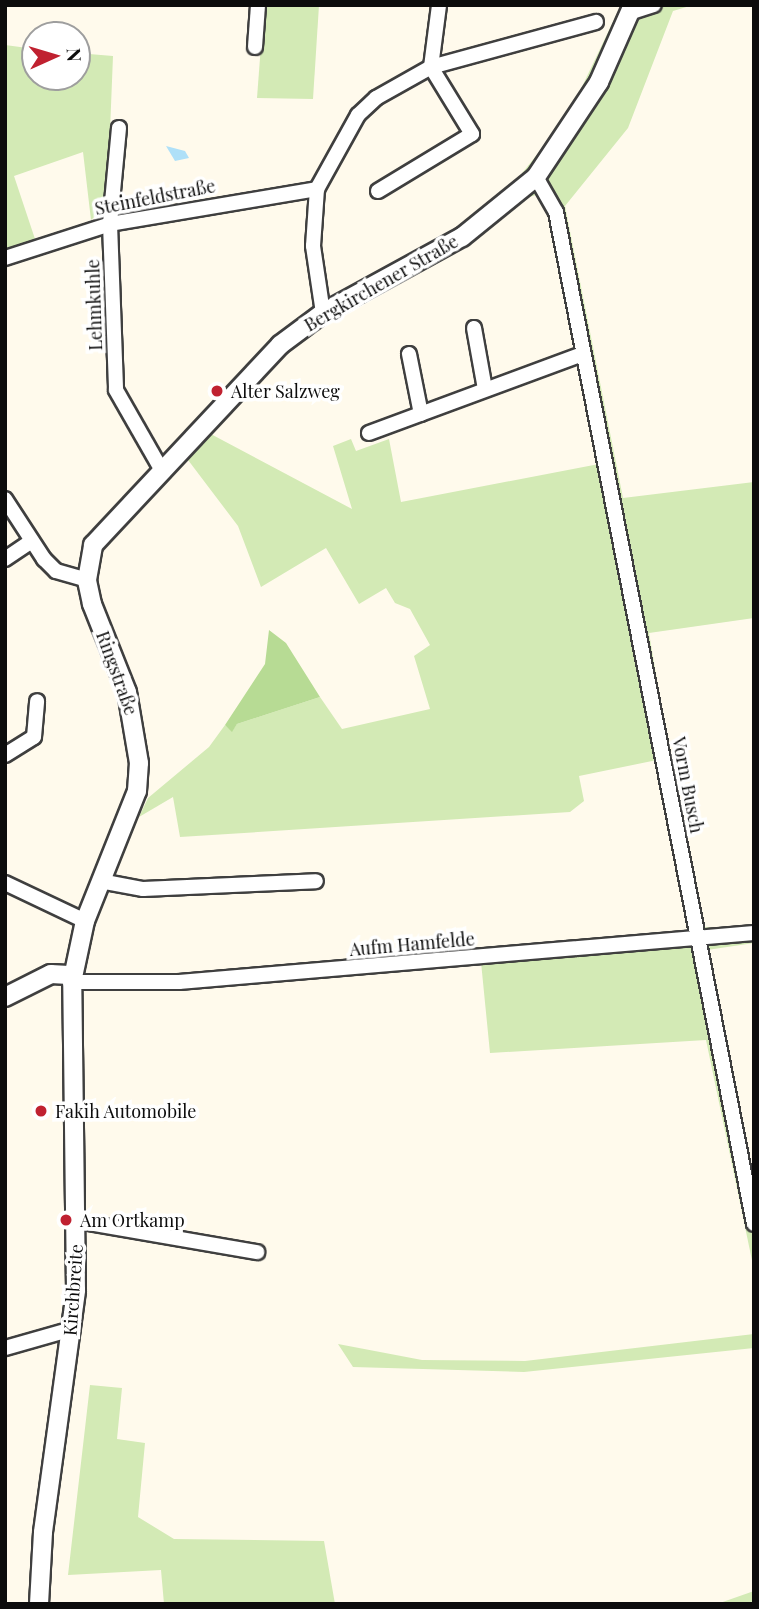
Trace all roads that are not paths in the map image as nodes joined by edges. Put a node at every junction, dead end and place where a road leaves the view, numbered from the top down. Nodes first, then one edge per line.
1 (258, 5) edge
2 (439, 5) edge
3 (654, 5) edge
4 (631, 9) edge
5 (596, 22) dead end
6 (255, 47) dead end
7 (431, 67) junction
8 (119, 128) dead end
9 (536, 177) junction
10 (317, 189) junction
11 (379, 191) dead end
12 (110, 224) junction
13 (5, 258) edge
14 (323, 313) junction
15 (474, 328) dead end
16 (409, 354) dead end
17 (583, 355) junction
18 (485, 389) junction
19 (421, 414) junction
20 (369, 433) dead end
21 (160, 467) junction
22 (5, 499) edge
23 (32, 541) junction
24 (5, 559) edge
25 (87, 580) junction
26 (37, 701) dead end
27 (5, 755) edge
28 (100, 881) junction
29 (316, 881) dead end
30 (5, 883) edge
31 (85, 921) junction
32 (754, 933) edge
33 (698, 940) junction
34 (73, 979) junction
35 (5, 997) edge
36 (76, 1221) junction
37 (754, 1224) edge
38 (257, 1252) dead end
39 (72, 1329) junction
40 (5, 1348) edge
41 (39, 1604) edge

1 - 6 street
2 - 7 street
3 - 4 street
4 - 9 street, Bergkirchener Straße
5 - 7 street
7 - 10 street
7 - 11 street
8 - 12 street, Lehmkuhle
9 - 14 street, Bergkirchener Straße
9 - 17 street, Vorm Busch
10 - 12 street, Steinfeldstraße
10 - 14 street
12 - 13 street, Steinfeldstraße
12 - 21 street, Lehmkuhle
14 - 21 street, Bergkirchener Straße
15 - 18 street
16 - 19 street
17 - 18 street
17 - 33 street, Vorm Busch
18 - 19 street
19 - 20 street
21 - 25 street, Bergkirchener Straße
22 - 23 street
23 - 24 street
23 - 25 street
25 - 28 street, Ringstraße
26 - 27 street
28 - 29 street
28 - 31 street, Ringstraße
30 - 31 street
31 - 34 street, Ringstraße
32 - 33 street, Aufm Hamfelde
33 - 34 street, Aufm Hamfelde
33 - 37 street, Vorm Busch
34 - 35 street
34 - 36 street, Kirchbreite
36 - 38 street
36 - 39 street, Kirchbreite
39 - 40 street
39 - 41 street, Kirchbreite

